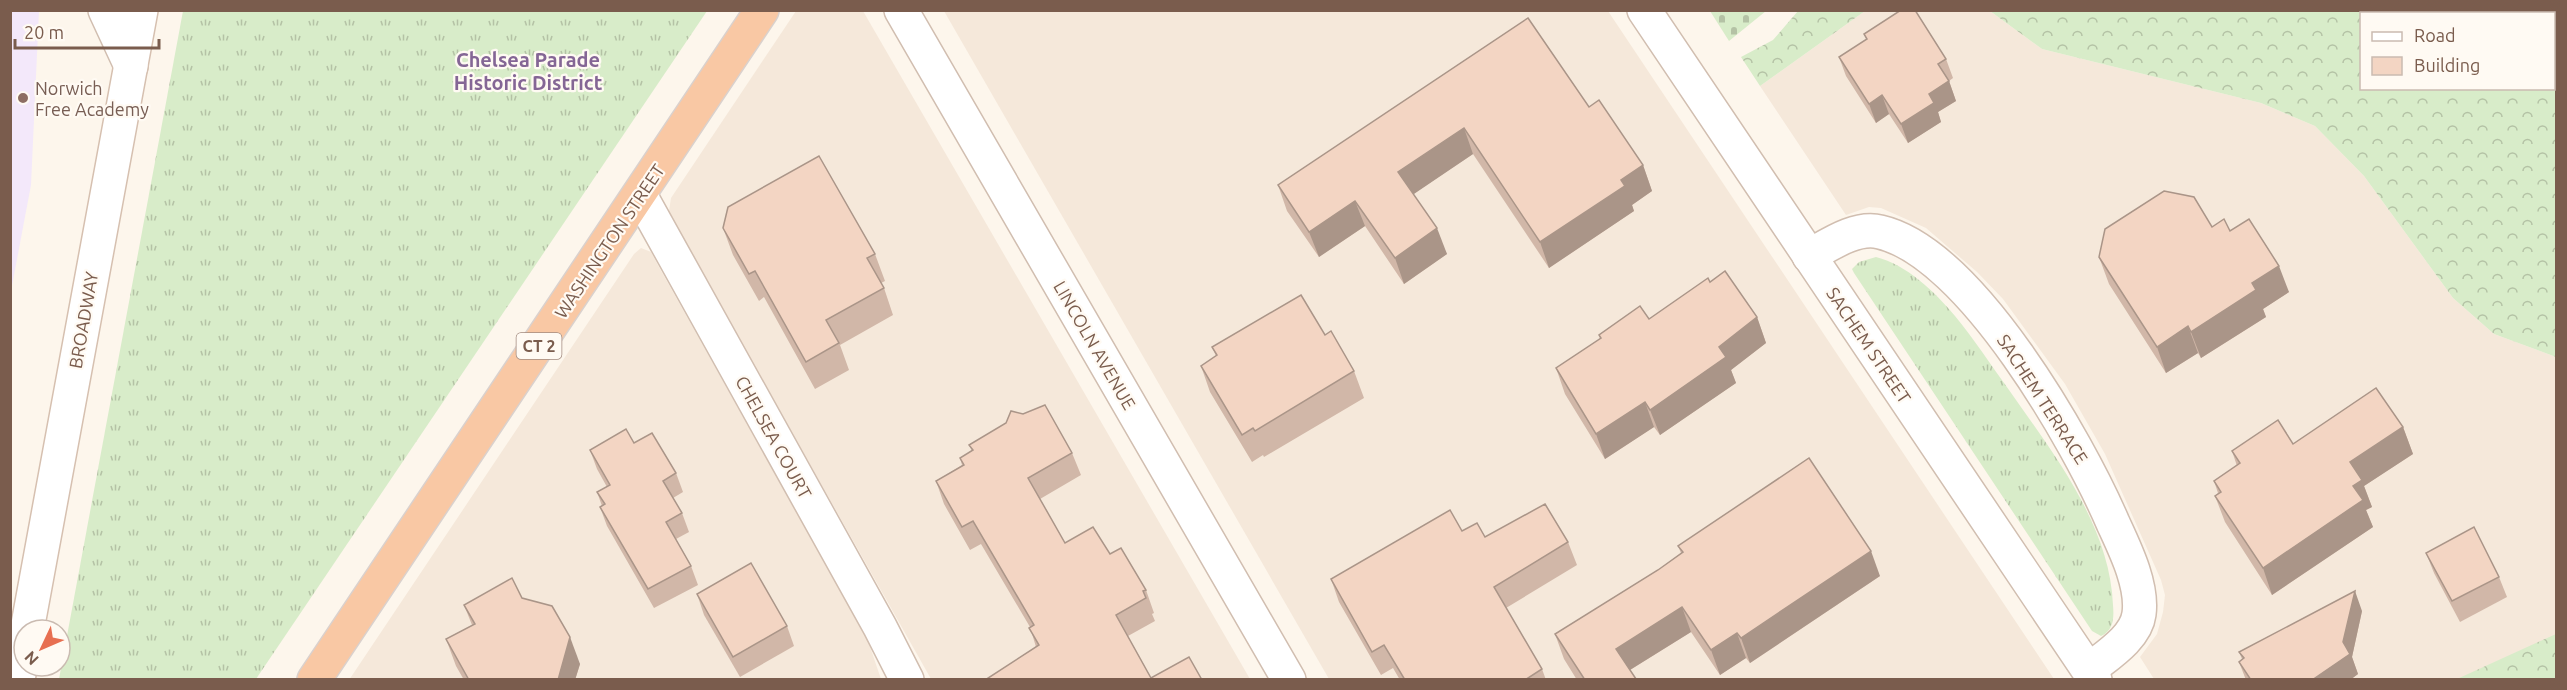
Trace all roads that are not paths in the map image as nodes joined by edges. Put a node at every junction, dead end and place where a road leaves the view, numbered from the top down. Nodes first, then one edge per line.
1 (105, 10) edge
2 (141, 10) edge
3 (762, 10) edge
4 (901, 10) edge
5 (1644, 10) edge
6 (131, 66) junction
7 (640, 195) junction
8 (1809, 256) junction
9 (29, 618) edge
10 (2092, 675) edge
11 (314, 680) edge
12 (907, 680) edge
13 (1289, 680) edge

1 - 6 street
2 - 6 street, BROADWAY
3 - 7 highway, WASHINGTON STREET / CT 2
4 - 13 street, LINCOLN AVENUE
5 - 8 street, SACHEM STREET
6 - 9 street, BROADWAY
7 - 11 highway, WASHINGTON STREET / CT 2
7 - 12 street, CHELSEA COURT
8 - 10 street, SACHEM STREET
8 - 10 street, SACHEM TERRACE

